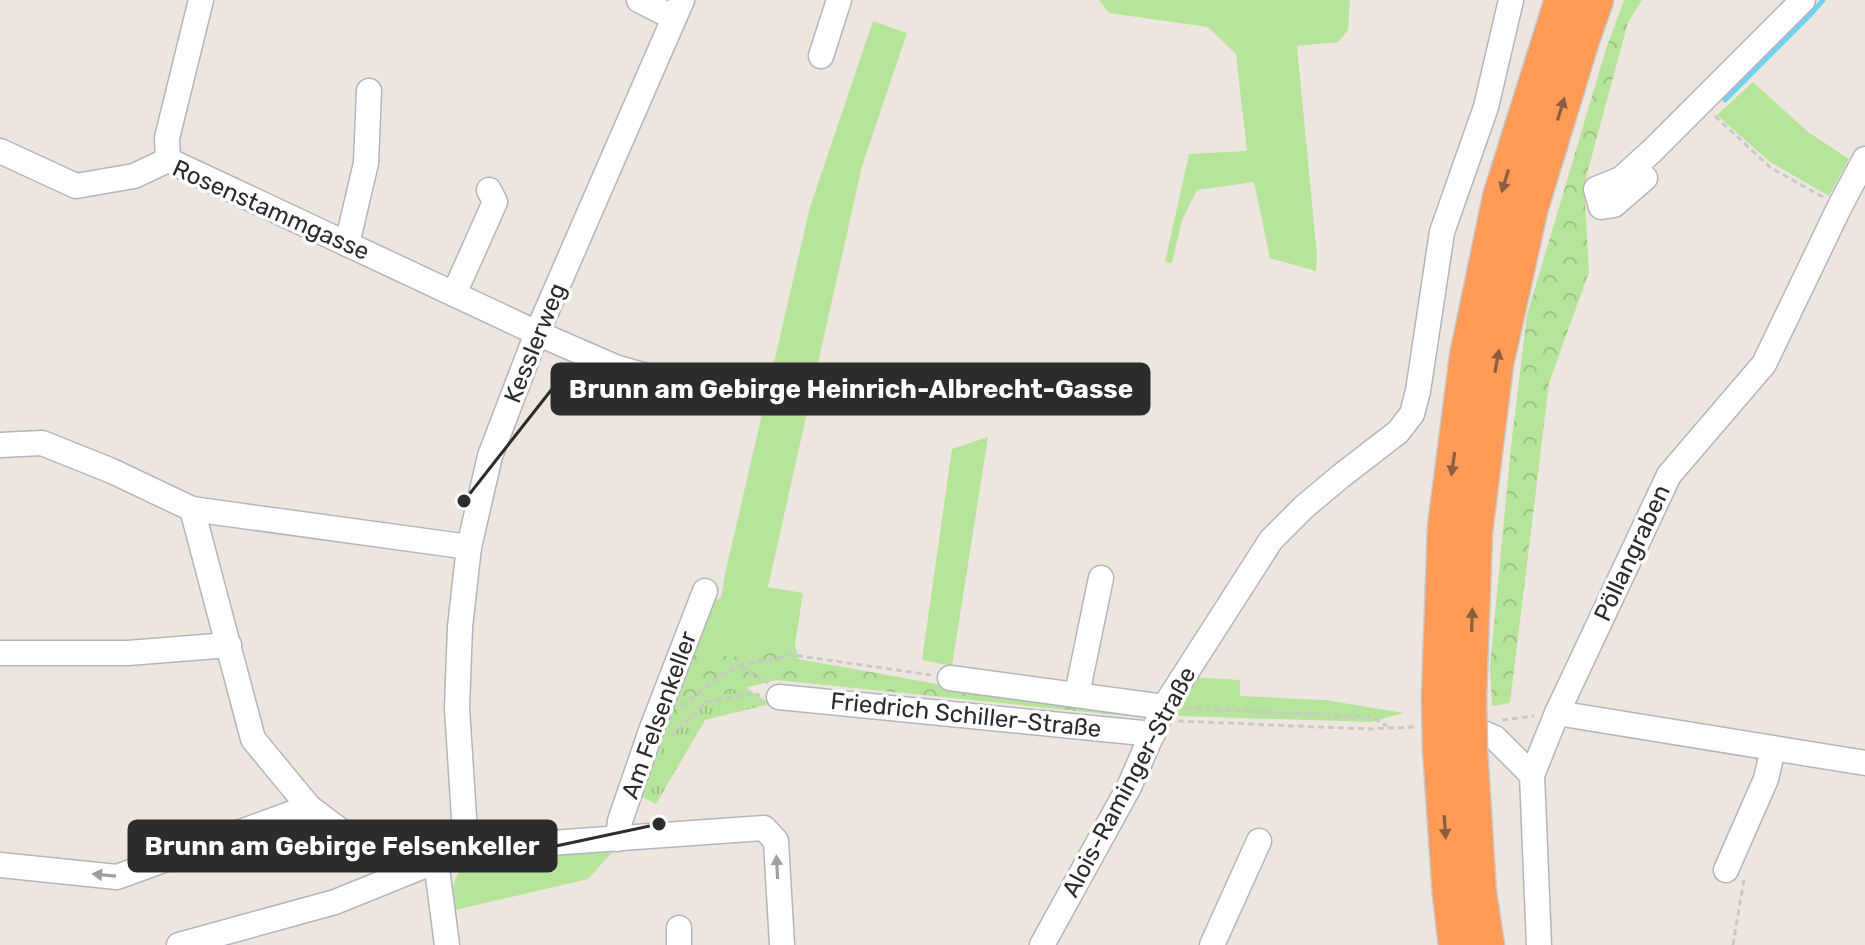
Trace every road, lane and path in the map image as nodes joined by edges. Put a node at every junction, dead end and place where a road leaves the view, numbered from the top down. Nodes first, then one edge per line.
1 (201, 0) edge
2 (639, 0) edge
3 (839, 0) edge
4 (1511, 0) edge
5 (1562, 0) edge
6 (1596, 0) edge
7 (1803, 0) edge
8 (678, 9) edge
9 (821, 56) dead end
10 (369, 91) dead end
11 (1713, 114) dead end
12 (0, 151) edge
13 (1865, 159) edge
14 (168, 160) junction
15 (1645, 178) dead end
16 (489, 190) dead end
17 (1840, 206) junction
18 (347, 244) junction
19 (454, 294) junction
20 (537, 333) junction
21 (705, 393) dead end
22 (0, 445) edge
23 (192, 509) junction
24 (469, 547) junction
25 (1101, 578) dead end
26 (705, 591) dead end
27 (229, 645) junction
28 (0, 653) edge
29 (740, 665) junction
30 (950, 678) joint
31 (1077, 694) junction
32 (779, 697) junction
33 (1557, 713) junction
34 (1159, 720) junction
35 (1450, 724) junction
36 (1390, 728) junction
37 (661, 734) junction
38 (1773, 749) junction
39 (1865, 763) edge
40 (1532, 775) junction
41 (309, 807) junction
42 (618, 839) junction
43 (1259, 841) dead end
44 (466, 849) junction
45 (436, 861) junction
46 (0, 865) edge
47 (1726, 870) joint
48 (400, 875) junction
49 (179, 945) edge
50 (447, 945) edge
51 (782, 945) edge
52 (1042, 945) edge
53 (1212, 945) edge
54 (1456, 945) edge
55 (1487, 945) edge
56 (1539, 945) edge
57 (1733, 945) edge

1 - 14 street
2 - 8 street
3 - 9 street
4 - 34 street, Alois-Raminger-Straße
5 -> 35 highway
35 -> 6 highway
7 - 15 street
8 - 20 street, Kesslerweg
10 - 18 street
11 - 17 path
12 - 14 street, Rosenstammgasse
13 - 17 street, Pöllangraben
14 - 18 street, Rosenstammgasse
16 - 19 street
17 - 33 street, Pöllangraben
18 - 19 street, Rosenstammgasse
19 - 20 street, Rosenstammgasse
20 - 21 street, Rosenstammgasse
20 - 24 street, Kesslerweg
22 - 23 street
23 - 24 street
23 - 27 street
24 - 44 street, Kesslerweg
25 - 31 street
26 - 37 street, Am Felsenkeller
27 - 28 street
27 - 41 street
29 - 30 path
29 - 32 path
29 - 37 path
30 - 31 street
31 - 34 street
32 - 34 street, Friedrich Schiller-Straße
32 - 37 path
33 - 35 path
33 - 38 street
33 - 40 street, Pöllangraben
34 - 36 path
34 - 36 path
34 - 52 street, Alois-Raminger-Straße
35 - 36 path
35 - 40 street
35 -> 54 highway
35 - 55 highway
37 - 42 street, Am Felsenkeller
38 - 39 street
38 - 47 street
40 - 56 street, Pöllangraben
41 -> 46 street
41 - 48 street
42 - 44 street
51 -> 42 street
43 - 53 street
44 - 45 street
45 - 48 street
45 - 50 street
47 - 57 path
48 - 49 street

